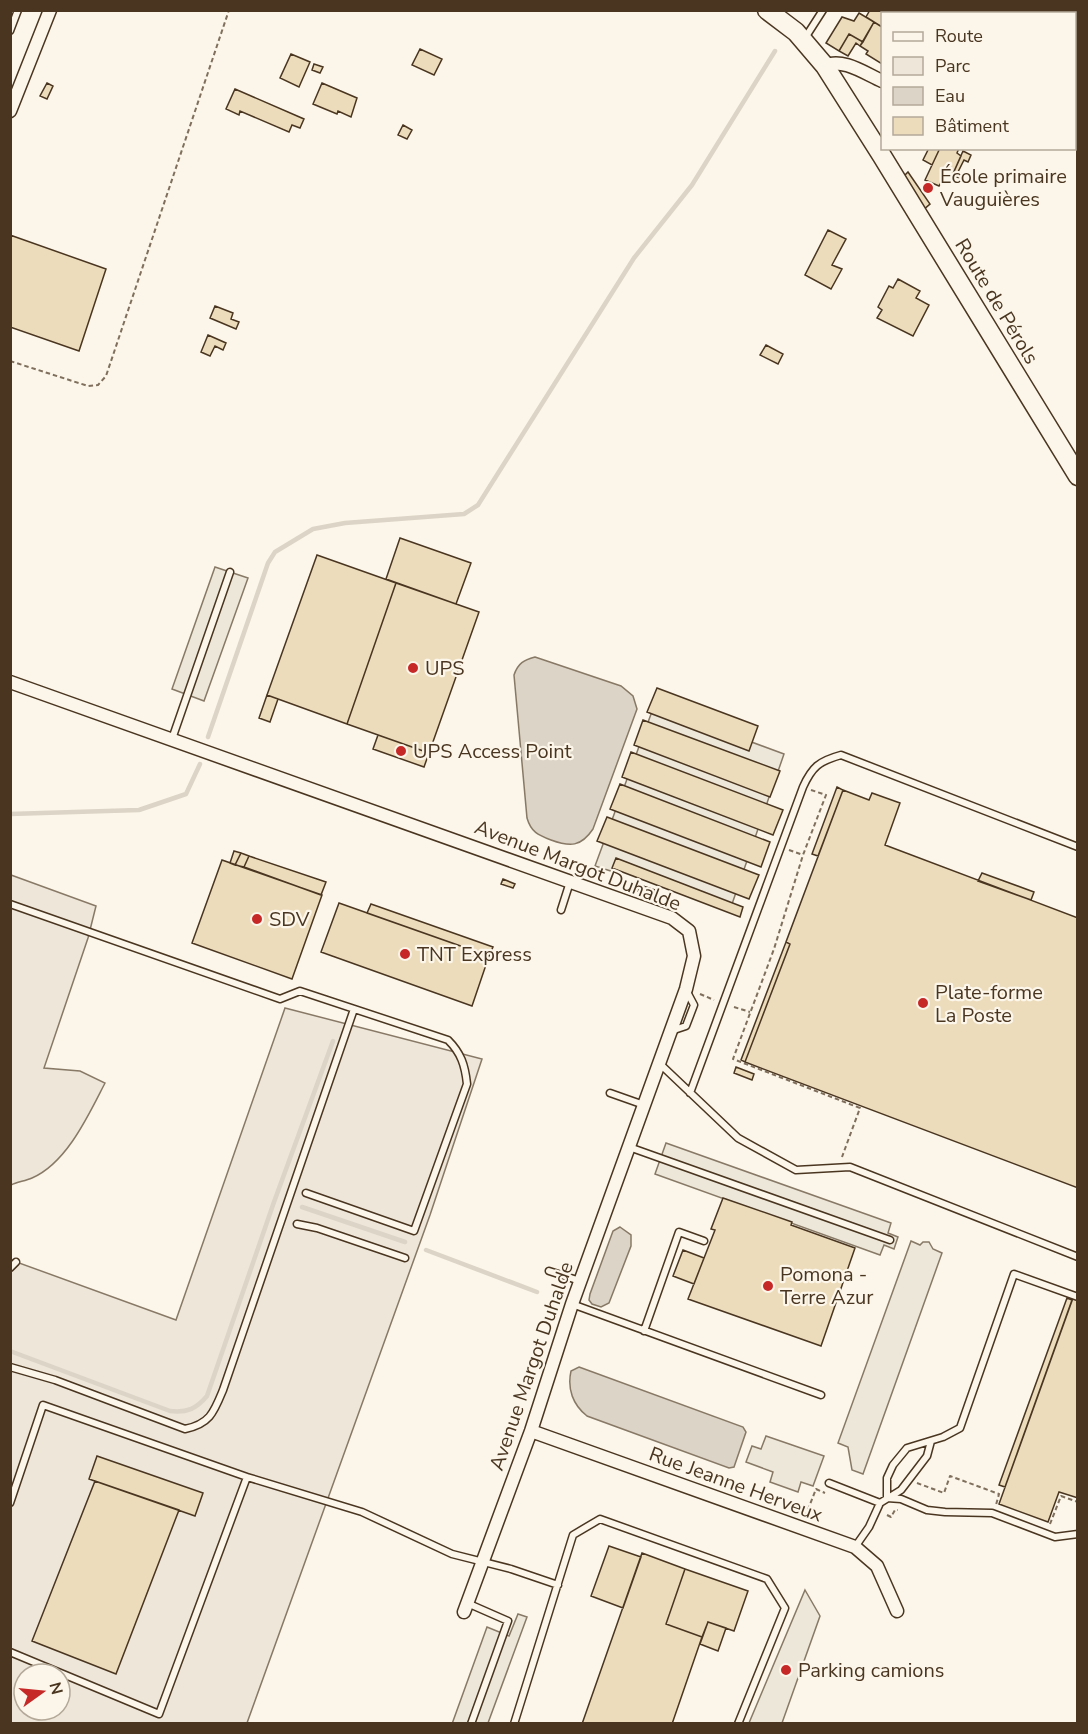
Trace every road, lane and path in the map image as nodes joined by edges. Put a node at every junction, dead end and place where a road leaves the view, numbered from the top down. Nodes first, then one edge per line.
1 (18, 10) edge
2 (50, 10) edge
3 (230, 10) edge
4 (767, 10) edge
5 (823, 10) edge
6 (10, 31) edge
7 (804, 40) junction
8 (825, 66) junction
9 (881, 81) edge
10 (10, 111) edge
11 (881, 143) edge
12 (888, 153) edge
13 (10, 362) edge
14 (1077, 476) edge
15 (230, 572) dead end
16 (10, 682) edge
17 (172, 740) junction
18 (803, 787) junction
19 (1077, 847) edge
20 (781, 848) junction
21 (803, 855) junction
22 (570, 881) junction
23 (10, 904) edge
24 (561, 910) dead end
25 (354, 1009) junction
26 (659, 1063) junction
27 (690, 1093) junction
28 (610, 1094) dead end
29 (644, 1105) junction
30 (629, 1147) junction
31 (838, 1168) junction
32 (306, 1193) dead end
33 (297, 1224) dead end
34 (890, 1240) dead end
35 (704, 1241) dead end
36 (1077, 1257) edge
37 (405, 1258) dead end
38 (16, 1262) dead end
39 (10, 1268) edge
40 (549, 1270) dead end
41 (580, 1281) junction
42 (1077, 1297) edge
43 (572, 1304) junction
44 (644, 1330) junction
45 (10, 1368) edge
46 (822, 1395) dead end
47 (531, 1431) junction
48 (931, 1441) junction
49 (247, 1477) junction
50 (909, 1480) junction
51 (829, 1483) dead end
52 (887, 1498) junction
53 (1077, 1502) edge
54 (10, 1503) edge
55 (880, 1503) junction
56 (993, 1510) junction
57 (1050, 1526) dead end
58 (1077, 1534) edge
59 (855, 1547) junction
60 (483, 1562) junction
61 (558, 1586) junction
62 (466, 1608) joint
63 (897, 1611) dead end
64 (10, 1652) edge
65 (471, 1724) edge
66 (514, 1724) edge
67 (738, 1724) edge

1 - 6 lane
2 - 10 street
3 - 13 path
4 - 7 street, Route de Pérols
5 - 7 lane
7 - 8 street, Route de Pérols
8 - 9 street
8 - 11 street, Route de Pérols
12 - 14 street, Route de Pérols
15 - 17 lane
16 - 17 street, Avenue Margot Duhalde
17 - 22 street, Avenue Margot Duhalde
18 - 19 lane
18 - 20 lane
18 - 21 path
20 - 21 path
20 - 27 lane
21 - 31 path
22 - 24 lane
22 - 26 street, Avenue Margot Duhalde
23 - 25 lane
25 - 32 lane
25 - 45 lane
26 - 27 lane
26 - 29 street, Avenue Margot Duhalde
27 - 31 lane
28 - 29 lane
29 - 30 street, Avenue Margot Duhalde
30 - 34 lane
30 - 41 street, Avenue Margot Duhalde
31 - 36 lane
33 - 37 lane
35 - 44 lane
38 - 39 lane
40 - 41 lane
41 - 43 street, Avenue Margot Duhalde
42 - 48 lane
43 - 44 lane
43 - 47 street, Avenue Margot Duhalde
44 - 46 lane
47 - 59 street, Rue Jeanne Herveux
47 - 60 street, Avenue Margot Duhalde
48 - 50 lane
48 - 52 lane
49 - 54 lane
49 - 60 lane
49 - 64 lane
50 - 52 lane
50 - 56 path
51 - 55 lane
52 - 55 lane
52 - 56 lane
53 - 57 path
55 - 59 lane
56 - 58 lane
59 - 63 street, Rue Jeanne Herveux
60 - 61 lane
60 - 62 street, Avenue Margot Duhalde
61 - 66 lane
61 - 67 lane
62 - 65 lane

